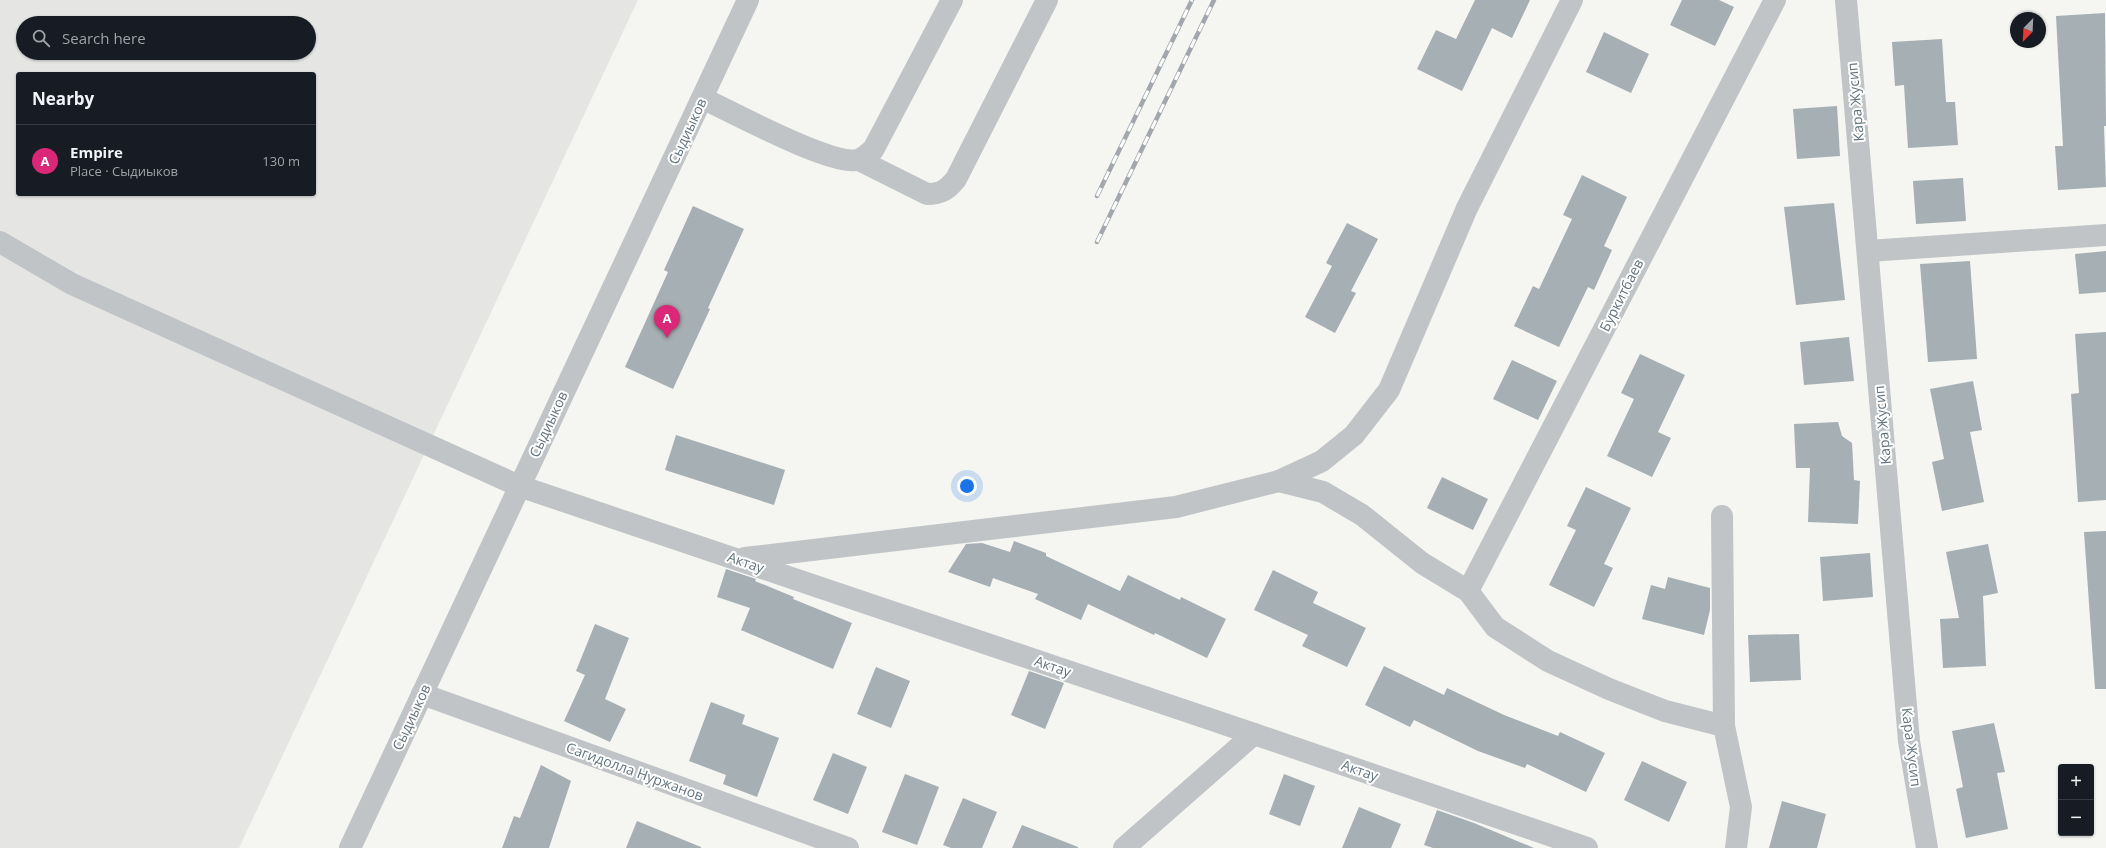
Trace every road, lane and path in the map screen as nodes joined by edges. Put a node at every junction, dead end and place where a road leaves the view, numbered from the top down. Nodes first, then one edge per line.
1 (748, 0) edge
2 (952, 0) edge
3 (1047, 0) edge
4 (1572, 0) edge
5 (1775, 0) edge
6 (1846, 0) edge
7 (702, 98) junction
8 (859, 160) junction
9 (2106, 235) edge
10 (0, 242) edge
11 (1868, 251) junction
12 (1279, 480) junction
13 (519, 486) junction
14 (1722, 516) dead end
15 (739, 559) junction
16 (1468, 590) junction
17 (422, 694) junction
18 (1724, 726) junction
19 (1254, 734) junction
20 (355, 846) edge
21 (848, 848) edge
22 (1124, 848) edge
23 (1587, 848) edge
24 (1736, 848) edge
25 (1927, 848) edge

1 - 7 street, Сыдиыков
2 - 8 street
3 - 8 street
4 - 12 street
5 - 16 street, Буркитбаев
6 - 11 street, Кара Жусип
7 - 8 street
7 - 13 street, Сыдиыков
9 - 11 street
10 - 13 street, Актау
11 - 25 street, Кара Жусип
12 - 15 street
12 - 16 street
13 - 15 street, Актау
13 - 17 street, Сыдиыков
14 - 18 street
15 - 19 street, Актау
16 - 18 street
17 - 20 street, Сыдиыков
17 - 21 street, Сагидолла Нуржанов
18 - 24 street
19 - 22 street
19 - 23 street, Актау

